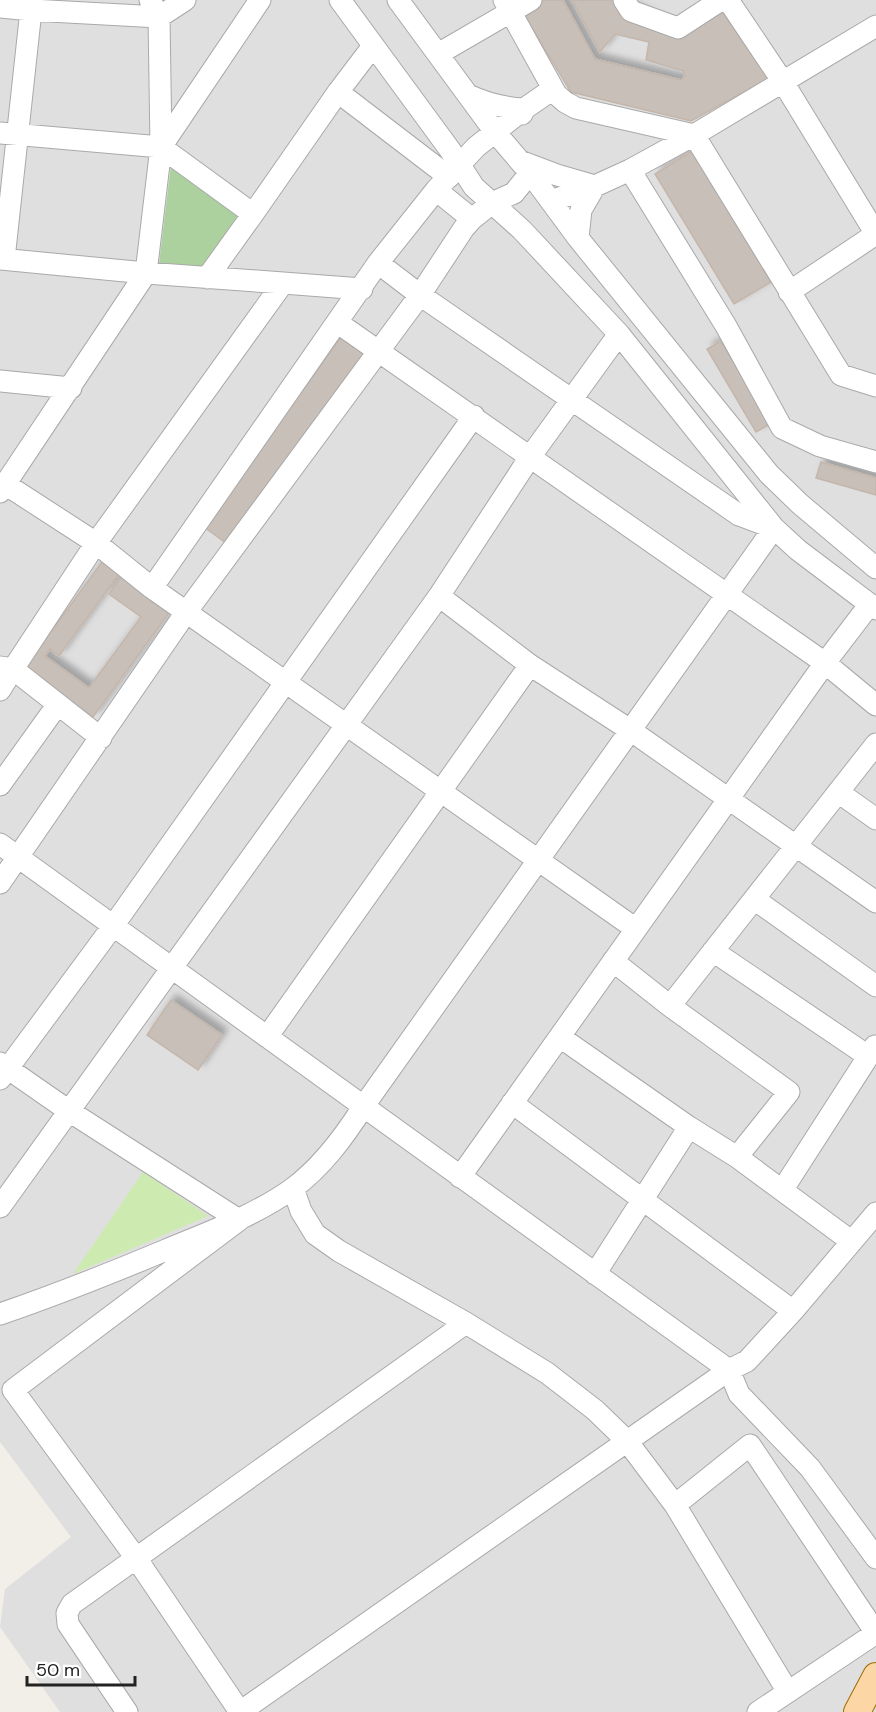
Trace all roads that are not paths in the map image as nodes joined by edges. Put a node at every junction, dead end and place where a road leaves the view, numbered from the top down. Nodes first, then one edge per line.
1 (185, 0) edge
2 (260, 0) edge
3 (340, 0) edge
4 (398, 0) edge
5 (531, 0) edge
6 (624, 0) edge
7 (721, 0) edge
8 (728, 0) edge
9 (507, 6) edge
10 (0, 7) edge
11 (154, 9) edge
12 (31, 10) junction
13 (876, 26) edge
14 (373, 46) junction
15 (438, 54) junction
16 (783, 82) junction
17 (553, 89) junction
18 (338, 92) junction
19 (468, 95) junction
20 (524, 109) junction
21 (495, 132) junction
22 (9, 134) edge
23 (694, 135) junction
24 (161, 147) junction
25 (523, 164) junction
26 (630, 171) junction
27 (448, 177) junction
28 (595, 186) junction
29 (551, 201) junction
30 (492, 203) junction
31 (253, 214) junction
32 (472, 219) junction
33 (876, 234) edge
34 (578, 238) junction
35 (2, 259) edge
36 (378, 264) junction
37 (146, 273) junction
38 (207, 278) junction
39 (283, 283) junction
40 (362, 289) junction
41 (789, 292) junction
42 (420, 295) junction
43 (338, 323) junction
44 (619, 334) junction
45 (378, 351) junction
46 (0, 381) edge
47 (876, 386) edge
48 (71, 388) junction
49 (572, 401) junction
50 (474, 416) junction
51 (530, 457) junction
52 (876, 462) edge
53 (1, 489) edge
54 (774, 528) junction
55 (96, 543) junction
56 (873, 561) edge
57 (152, 588) junction
58 (726, 594) junction
59 (439, 596) junction
60 (873, 606) edge
61 (187, 611) junction
62 (825, 663) junction
63 (531, 665) junction
64 (7, 668) edge
65 (286, 681) junction
66 (0, 690) edge
67 (58, 704) junction
68 (876, 705) edge
69 (347, 724) junction
70 (630, 730) junction
71 (100, 738) junction
72 (876, 744) edge
73 (0, 785) edge
74 (441, 791) junction
75 (838, 792) junction
76 (728, 799) junction
77 (876, 819) edge
78 (0, 844) edge
79 (796, 845) junction
80 (19, 858) junction
81 (538, 860) junction
82 (0, 883) edge
83 (754, 899) junction
84 (876, 902) edge
85 (113, 926) junction
86 (636, 929) junction
87 (713, 951) junction
88 (613, 961) junction
89 (172, 968) junction
90 (876, 986) edge
91 (670, 1006) junction
92 (267, 1037) junction
93 (560, 1037) junction
94 (872, 1051) edge
95 (2, 1071) edge
96 (512, 1103) junction
97 (363, 1107) junction
98 (69, 1111) junction
99 (689, 1127) junction
100 (737, 1157) junction
101 (460, 1177) junction
102 (293, 1188) junction
103 (783, 1189) junction
104 (642, 1200) junction
105 (0, 1208) edge
106 (876, 1213) edge
107 (239, 1220) junction
108 (851, 1241) junction
109 (596, 1274) junction
110 (793, 1311) junction
111 (0, 1314) edge
112 (466, 1323) junction
113 (729, 1370) junction
114 (627, 1441) junction
115 (675, 1505) junction
116 (136, 1558) junction
117 (876, 1558) edge
118 (876, 1676) edge
119 (789, 1692) junction
120 (127, 1712) edge
121 (240, 1712) edge
122 (758, 1712) edge
123 (857, 1712) edge

1 - 11 street
2 - 24 street
3 - 14 street
4 - 15 street
5 - 9 street
6 - 7 street
8 - 16 street
9 - 15 street
9 - 17 street
10 - 12 street
11 - 12 street
11 - 24 street
12 - 22 street
13 - 16 street
14 - 18 street
14 - 27 street
15 - 19 street
16 - 23 street
16 - 33 street
17 - 20 street
17 - 23 street
18 - 27 street
18 - 31 street
19 - 20 street
19 - 21 street
20 - 21 street
20 - 25 street
21 - 25 street
21 - 27 street
22 - 24 street
22 - 35 street
23 - 26 street
23 - 41 street
24 - 31 street
24 - 37 street
25 - 28 street
25 - 29 street
25 - 30 street
26 - 28 street
26 - 52 street
27 - 30 street
27 - 32 street
27 - 36 street
28 - 29 street
28 - 34 street
29 - 34 street
30 - 32 street
30 - 44 street
31 - 38 street
32 - 42 street
33 - 41 street
34 - 56 street
35 - 37 street
36 - 40 street
36 - 42 street
37 - 38 street
37 - 48 street
38 - 39 street
39 - 40 street
39 - 55 street
40 - 43 street
41 - 47 street
42 - 45 street
42 - 49 street
43 - 45 street
43 - 57 street
44 - 49 street
44 - 54 street
45 - 50 street
45 - 61 street
46 - 48 street
48 - 53 street
49 - 51 street
49 - 54 street
50 - 51 street
50 - 65 street
51 - 58 street
51 - 59 street
53 - 55 street
54 - 58 street
54 - 60 street
55 - 57 street
55 - 64 street
57 - 61 street
58 - 62 street
58 - 70 street
59 - 63 street
59 - 69 street
60 - 62 street
61 - 65 street
61 - 71 street
62 - 68 street
62 - 76 street
63 - 70 street
63 - 74 street
64 - 66 street
64 - 67 street
65 - 69 street
65 - 85 street
67 - 71 street
67 - 73 street
69 - 74 street
69 - 89 street
70 - 76 street
70 - 81 street
71 - 80 street
72 - 75 street
74 - 81 street
74 - 92 street
75 - 77 street
75 - 79 street
76 - 79 street
76 - 86 street
78 - 80 street
79 - 83 street
79 - 84 street
80 - 82 street
80 - 85 street
81 - 86 street
81 - 97 street
83 - 87 street
83 - 90 street
85 - 89 street
85 - 95 street
86 - 88 street
87 - 91 street
87 - 94 street
88 - 91 street
88 - 93 street
89 - 92 street
89 - 98 street
91 - 100 street
92 - 97 street
93 - 96 street
93 - 99 street
94 - 103 street
95 - 98 street
96 - 101 street
96 - 104 street
97 - 101 street
97 - 102 street
98 - 105 street
98 - 107 street
99 - 100 street
99 - 104 street
100 - 103 street
101 - 109 street
102 - 107 street
102 - 112 street
103 - 108 street
104 - 109 street
104 - 110 street
106 - 108 street
107 - 111 street
107 - 116 street
108 - 110 street
109 - 113 street
110 - 113 street
112 - 114 street
112 - 116 street
113 - 114 street
113 - 117 street
114 - 115 street
114 - 121 street
115 - 119 street
115 - 119 street
116 - 120 street
116 - 121 street
118 - 123 main road
119 - 122 street

